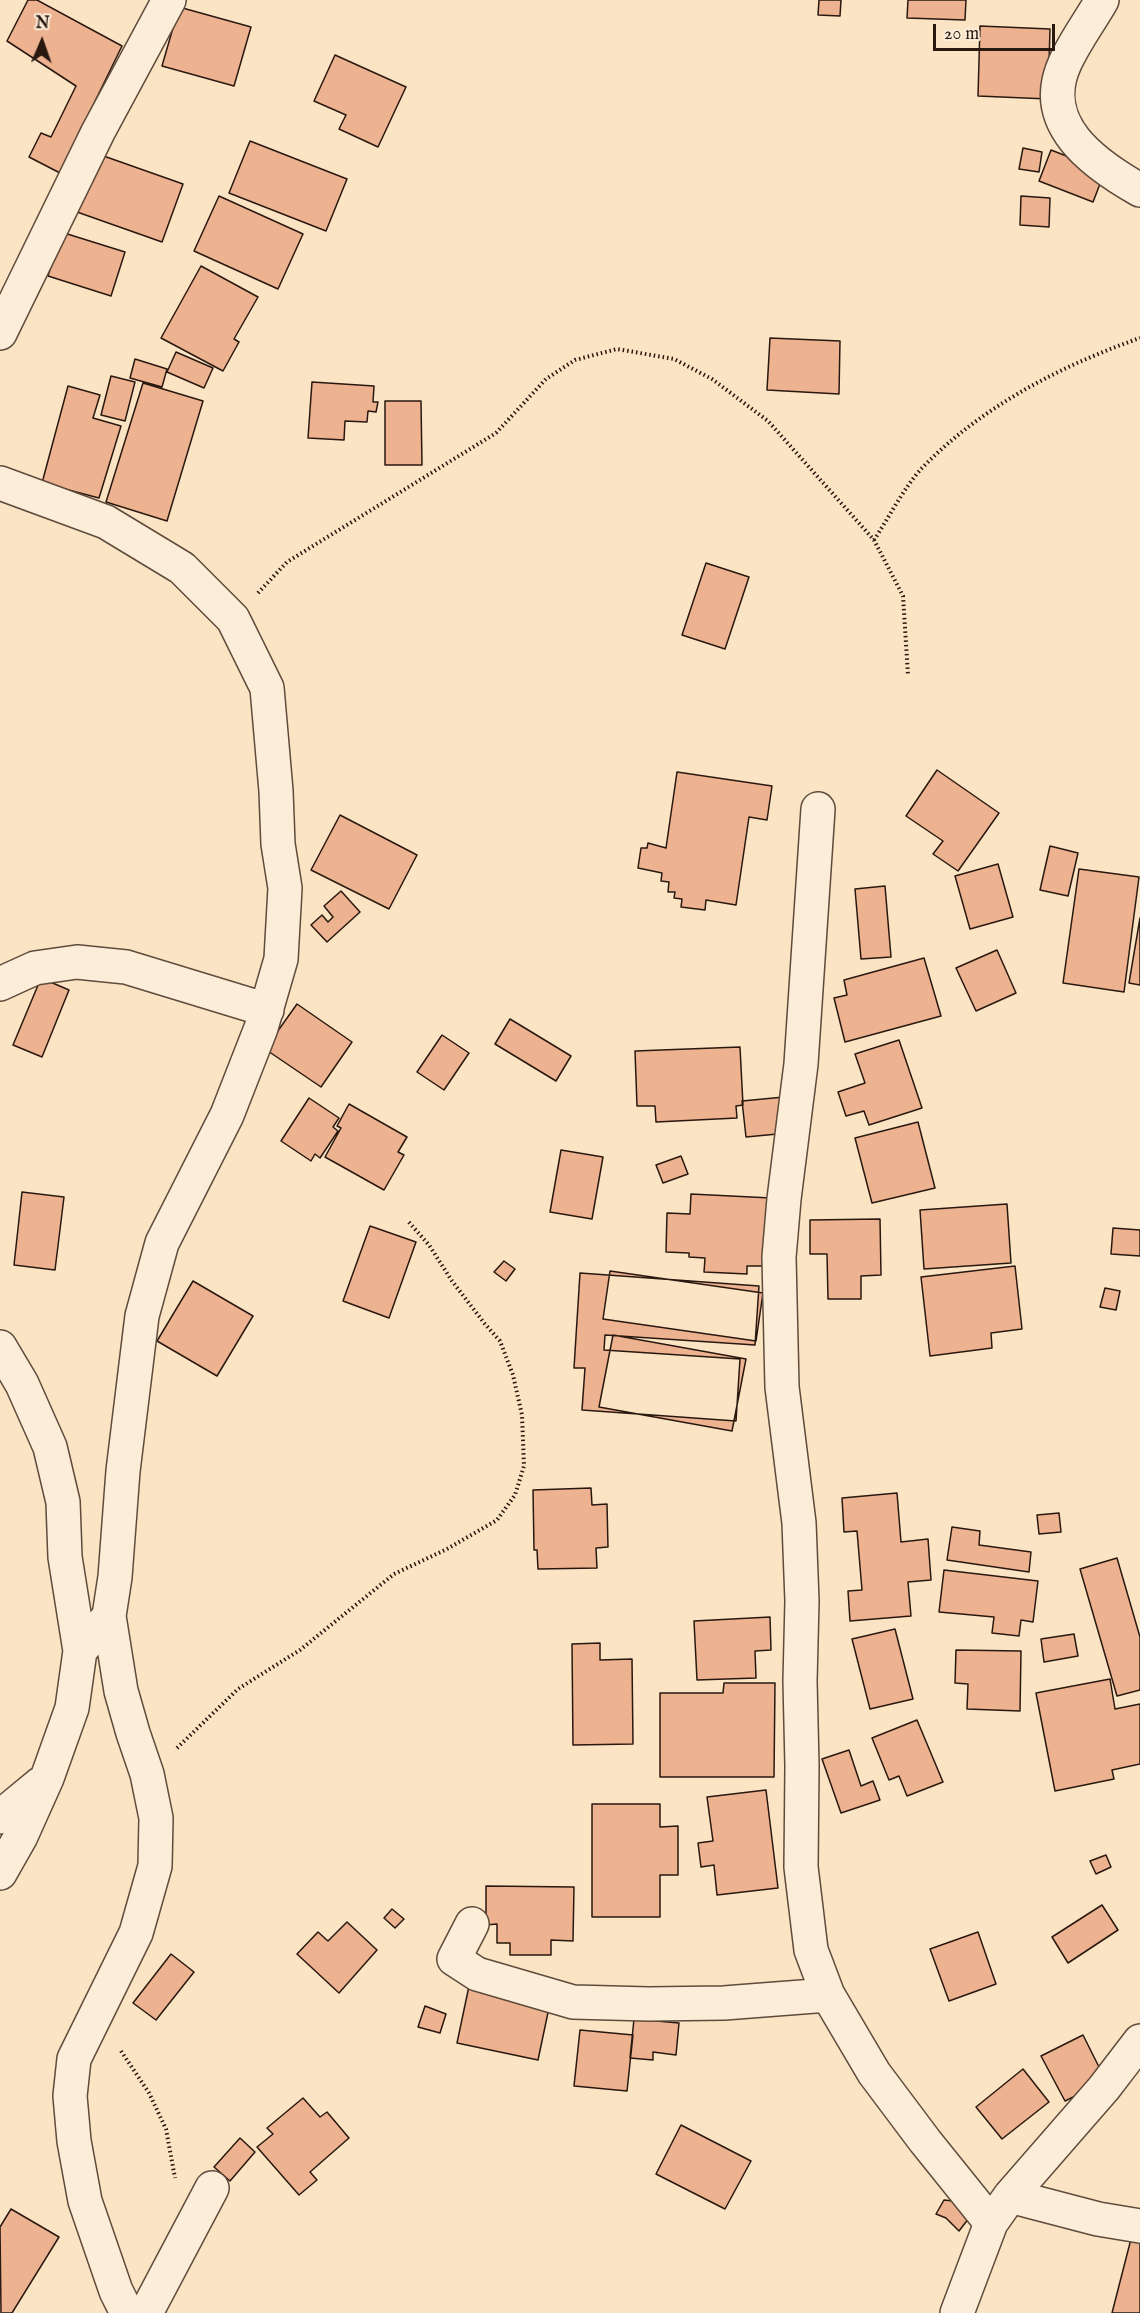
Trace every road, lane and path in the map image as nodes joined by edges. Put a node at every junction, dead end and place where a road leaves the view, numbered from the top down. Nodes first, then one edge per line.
1 (169, 0) edge
2 (1102, 0) edge
3 (1140, 190) edge
4 (0, 333) edge
5 (1140, 338) edge
6 (0, 483) edge
7 (874, 540) junction
8 (233, 619) junction
9 (908, 675) dead end
10 (818, 809) dead end
11 (0, 984) edge
12 (267, 1010) junction
13 (407, 1220) dead end
14 (0, 1347) edge
15 (109, 1616) junction
16 (80, 1651) junction
17 (147, 1774) junction
18 (47, 1778) junction
19 (0, 1817) edge
20 (0, 1873) edge
21 (472, 1924) dead end
22 (828, 1995) junction
23 (95, 2017) junction
24 (1140, 2041) edge
25 (176, 2182) dead end
26 (212, 2188) dead end
27 (1010, 2196) junction
28 (991, 2223) junction
29 (1140, 2226) edge
30 (128, 2313) edge
31 (146, 2313) edge
32 (957, 2313) edge

1 - 4 street
2 - 3 street
5 - 7 path
6 - 8 street
7 - 8 path
7 - 9 path
8 - 12 street
10 - 22 street
11 - 12 street
12 - 15 street
13 - 17 path
14 - 16 street
15 - 16 street
15 - 17 street
16 - 18 street
17 - 23 street
18 - 19 street
18 - 20 street
21 - 22 street
22 - 28 street
23 - 25 path
23 - 30 street
24 - 27 street
26 - 31 street
27 - 28 street
27 - 29 street
28 - 32 street

